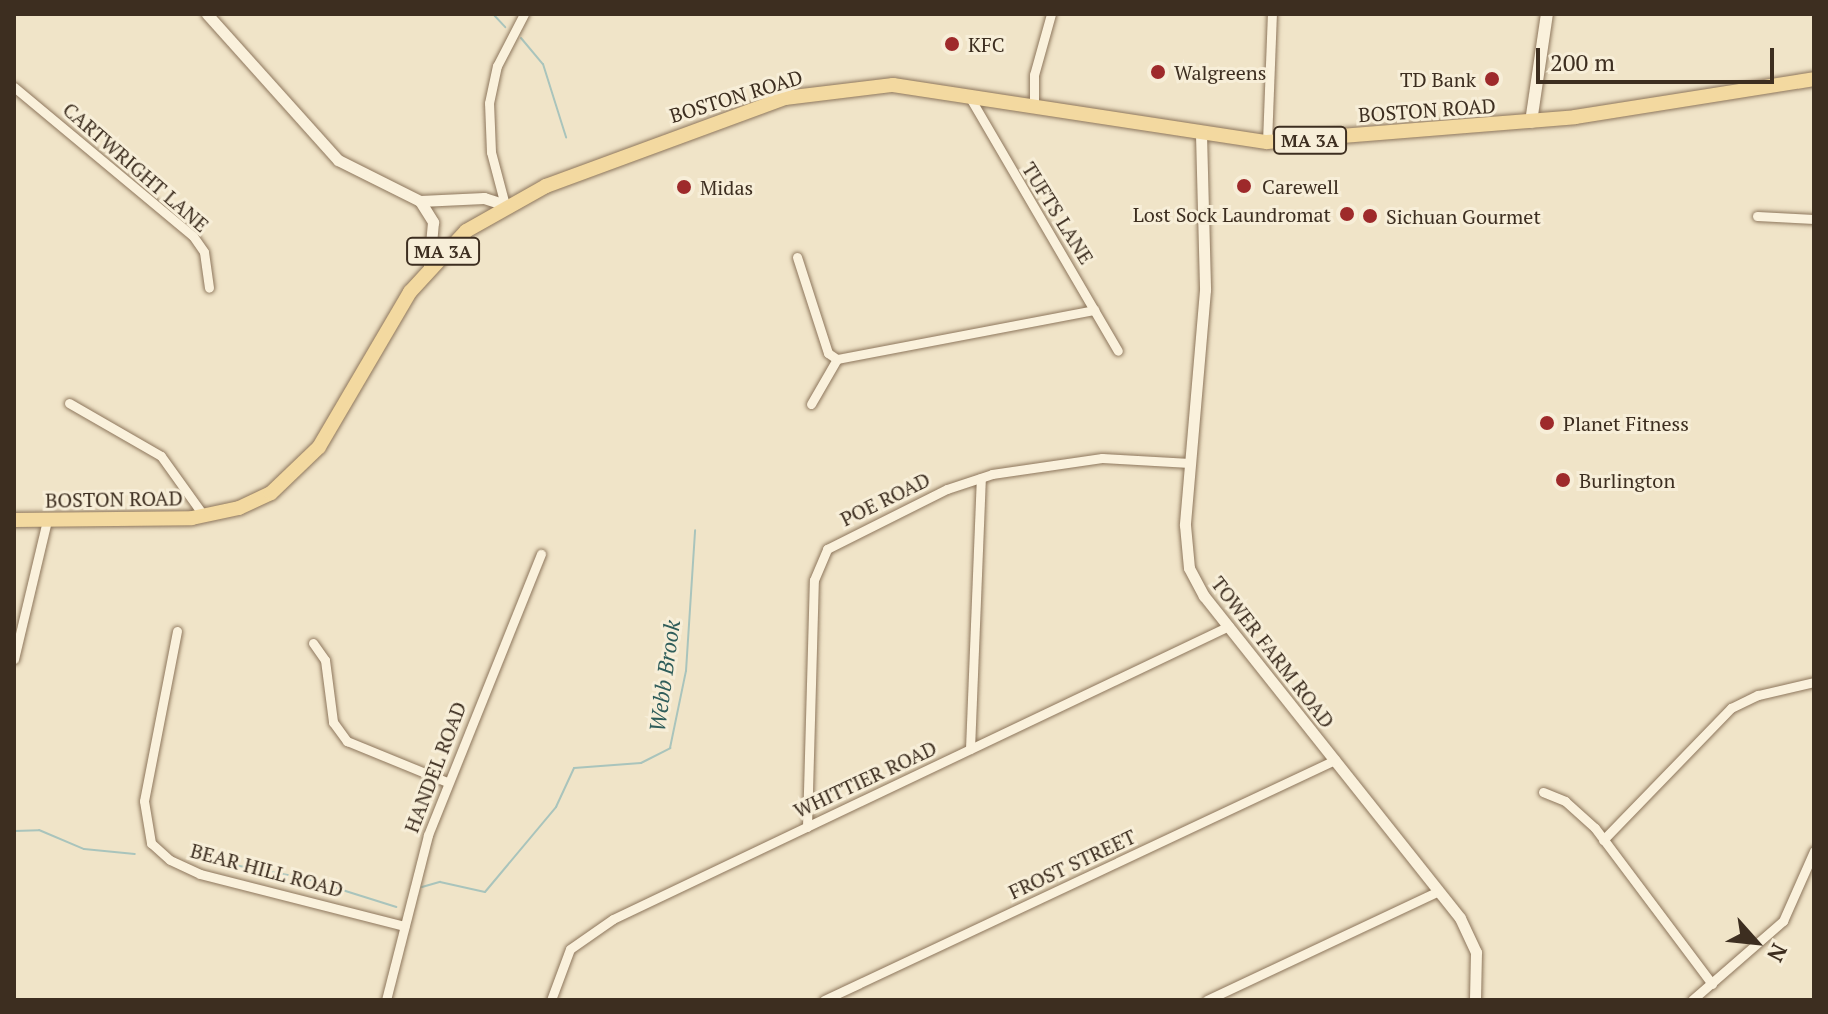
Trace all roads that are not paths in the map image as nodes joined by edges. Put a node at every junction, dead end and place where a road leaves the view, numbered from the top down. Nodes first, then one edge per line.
1 (207, 14) edge
2 (524, 14) edge
3 (1051, 14) edge
4 (1272, 14) edge
5 (1547, 14) edge
6 (1814, 79) edge
7 (14, 87) edge
8 (967, 93) junction
9 (1034, 105) junction
10 (1531, 122) junction
11 (1201, 134) junction
12 (1267, 142) junction
13 (420, 201) junction
14 (505, 205) junction
15 (1757, 216) dead end
16 (1814, 219) edge
17 (797, 257) dead end
18 (429, 266) junction
19 (209, 288) dead end
20 (1094, 310) junction
21 (1118, 351) dead end
22 (837, 359) junction
23 (69, 403) dead end
24 (811, 404) dead end
25 (1190, 463) junction
26 (981, 478) junction
27 (204, 516) junction
28 (14, 520) edge
29 (47, 520) junction
30 (541, 554) dead end
31 (1229, 626) junction
32 (177, 631) dead end
33 (313, 643) dead end
34 (14, 659) edge
35 (1814, 682) edge
36 (970, 749) junction
37 (1335, 760) junction
38 (447, 782) junction
39 (1543, 792) dead end
40 (807, 827) junction
41 (1603, 840) junction
42 (1814, 851) edge
43 (1439, 891) junction
44 (404, 926) junction
45 (1712, 984) junction
46 (386, 1000) edge
47 (551, 1000) edge
48 (824, 1000) edge
49 (1207, 1000) edge
50 (1475, 1000) edge
51 (1692, 1000) edge

1 - 13 street
2 - 14 street
3 - 9 street
4 - 12 street
5 - 10 main road
6 - 10 main road, BOSTON ROAD / MA 3A
7 - 19 street, CARTWRIGHT LANE
8 - 9 main road, BOSTON ROAD / MA 3A
8 - 14 main road, BOSTON ROAD / MA 3A
8 - 20 street, TUFTS LANE
9 - 11 main road, BOSTON ROAD / MA 3A
10 - 12 main road, BOSTON ROAD / MA 3A
11 - 12 main road, BOSTON ROAD / MA 3A
11 - 25 street, TOWER FARM ROAD
13 - 14 street
13 - 18 street
14 - 18 main road, BOSTON ROAD / MA 3A
15 - 16 street
17 - 22 street
18 - 27 main road, BOSTON ROAD / MA 3A
20 - 21 street, TUFTS LANE
20 - 22 street
22 - 24 street
23 - 27 street
25 - 26 street, POE ROAD
25 - 31 street, TOWER FARM ROAD
26 - 36 street
26 - 40 street, POE ROAD
27 - 29 main road, BOSTON ROAD / MA 3A
28 - 29 main road, BOSTON ROAD / MA 3A
29 - 34 street
30 - 38 street, HANDEL ROAD
31 - 36 street, WHITTIER ROAD
31 - 37 street, TOWER FARM ROAD
32 - 44 street, BEAR HILL ROAD
33 - 38 street
35 - 41 street
36 - 40 street, WHITTIER ROAD
37 - 43 street, TOWER FARM ROAD
37 - 48 street, FROST STREET
38 - 44 street, HANDEL ROAD
39 - 41 street
40 - 47 street, WHITTIER ROAD
41 - 45 street
42 - 45 street
43 - 49 street
43 - 50 street, TOWER FARM ROAD
44 - 46 street, HANDEL ROAD
45 - 51 street

